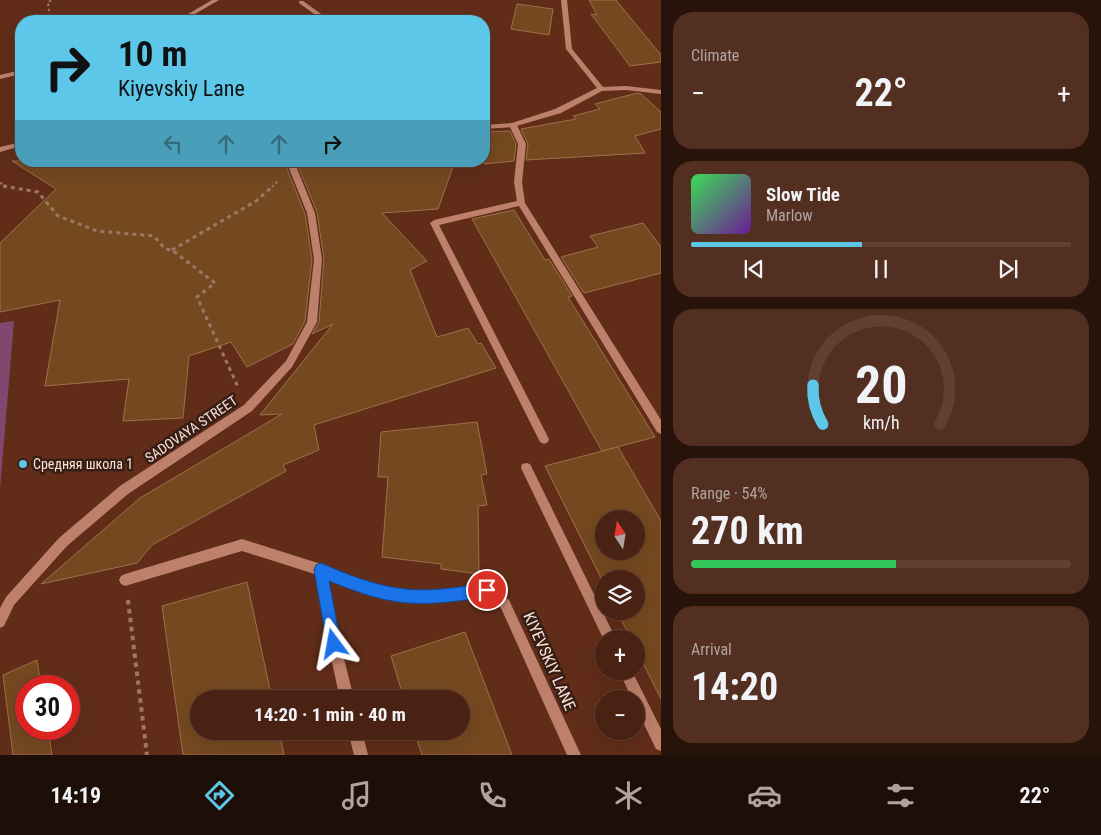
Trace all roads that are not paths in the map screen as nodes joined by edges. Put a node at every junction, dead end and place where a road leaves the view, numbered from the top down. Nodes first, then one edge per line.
1 (216, 0) edge
2 (564, 0) edge
3 (301, 2) dead end
4 (190, 15) edge
5 (319, 15) edge
6 (15, 73) edge
7 (0, 77) edge
8 (601, 89) junction
9 (661, 92) edge
10 (513, 125) junction
11 (490, 127) edge
12 (15, 146) edge
13 (0, 150) edge
14 (292, 167) edge
15 (521, 203) junction
16 (661, 429) edge
17 (544, 439) dead end
18 (526, 468) dead end
19 (321, 570) junction
20 (125, 580) road end
21 (0, 622) edge
22 (606, 630) edge
23 (629, 680) edge
24 (345, 690) edge
25 (357, 740) edge
26 (661, 744) edge
27 (361, 755) edge
28 (574, 755) edge

1 - 4 street
2 - 8 street
3 - 5 street
6 - 7 street
8 - 9 street
8 - 10 street
10 - 11 street
10 - 15 street
12 - 13 street
14 - 21 street, SADOVAYA STREET
15 - 16 street
15 - 17 street
18 - 22 street
19 - 20 street, KIYEVSKIY LANE
19 - 24 street
19 - 28 street, KIYEVSKIY LANE
23 - 26 street
25 - 27 street

